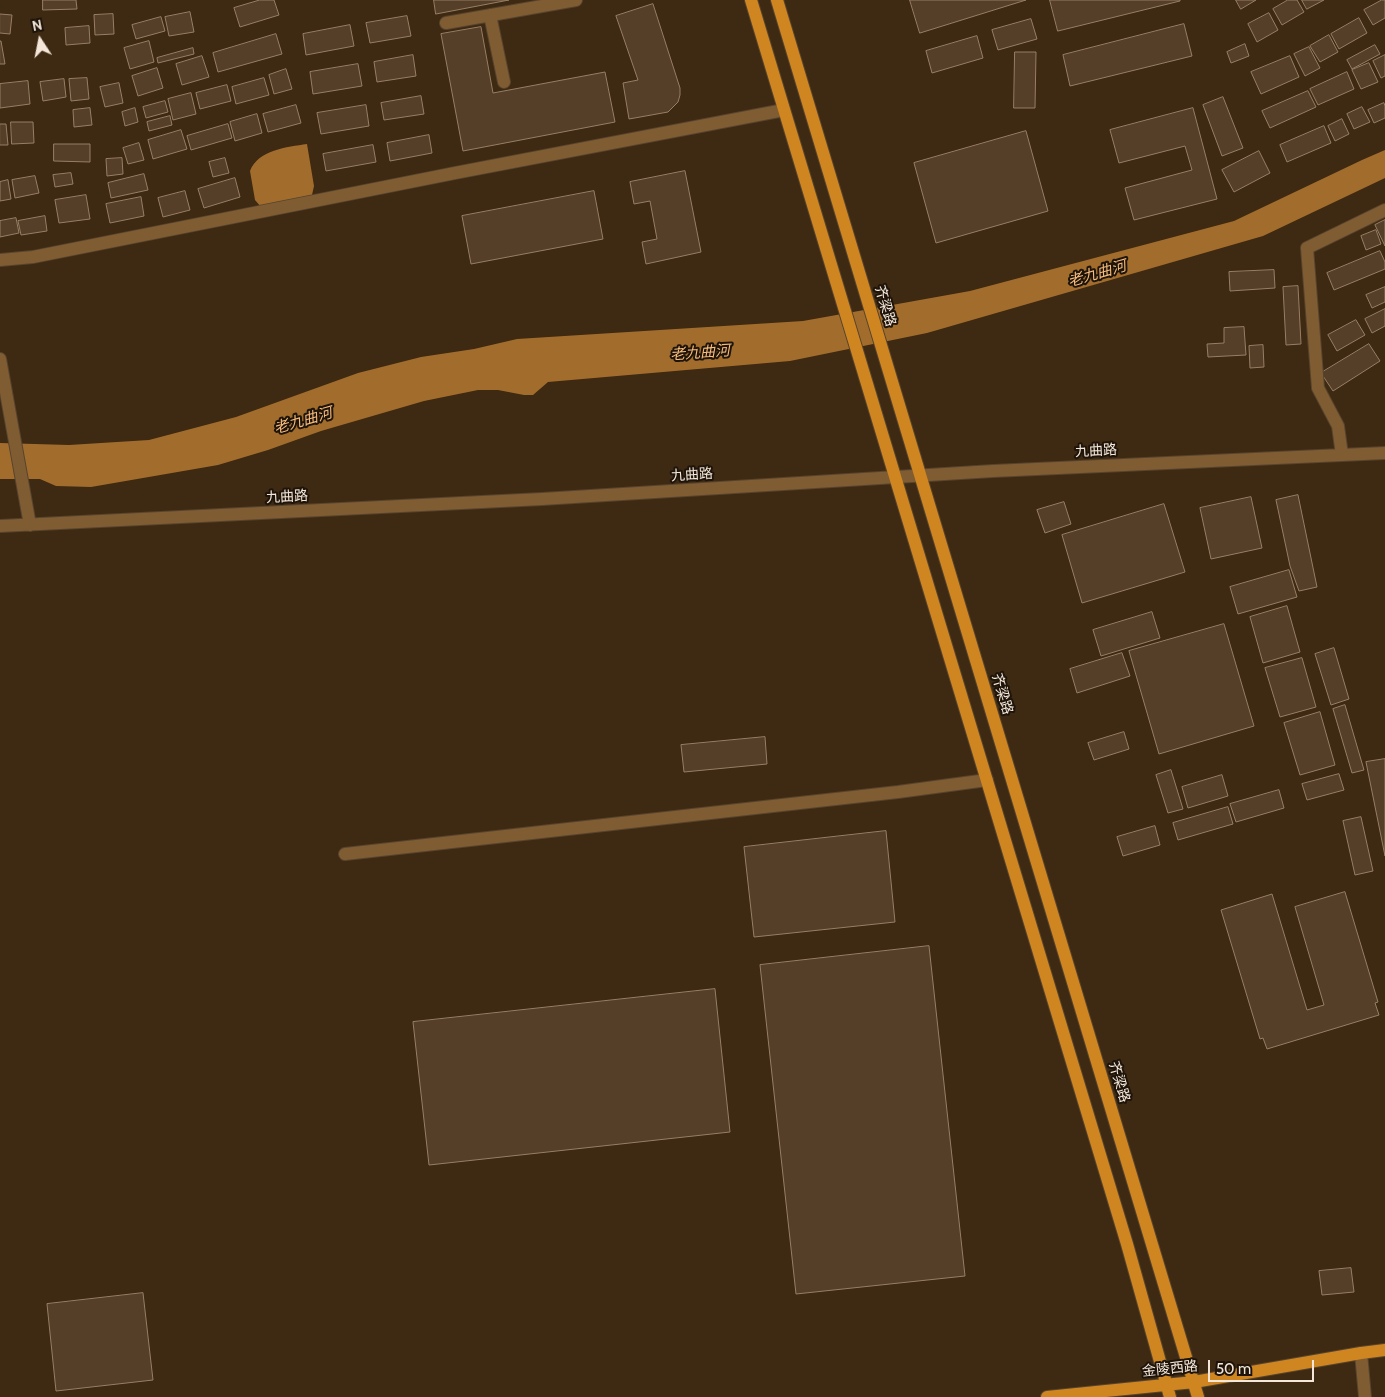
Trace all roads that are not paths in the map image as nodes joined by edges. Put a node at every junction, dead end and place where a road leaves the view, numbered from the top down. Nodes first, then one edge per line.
1 (576, 0) edge
2 (751, 0) edge
3 (777, 0) edge
4 (490, 15) junction
5 (446, 23) dead end
6 (504, 82) dead end
7 (784, 110) junction
8 (1385, 210) edge
9 (0, 260) edge
10 (0, 359) edge
11 (1385, 453) edge
12 (1342, 455) junction
13 (920, 476) junction
14 (895, 477) junction
15 (30, 525) junction
16 (0, 526) edge
17 (987, 780) junction
18 (344, 854) dead end
19 (1385, 1350) edge
20 (1361, 1353) junction
21 (1194, 1382) junction
22 (1168, 1391) edge
23 (1047, 1397) edge
24 (1198, 1397) edge
25 (1366, 1397) edge

1 - 4 street
2 - 7 main road
3 - 13 main road, 齐梁路
4 - 5 street
4 - 6 street
7 - 9 street
7 - 14 main road
8 - 12 street
10 - 15 street
11 - 12 street, 九曲路
12 - 13 street, 九曲路
13 - 14 street, 九曲路
13 - 21 main road, 齐梁路
14 - 15 street, 九曲路
14 - 17 main road
15 - 16 street, 九曲路
17 - 18 street
17 - 22 main road
19 - 20 main road, 金陵西路
20 - 21 main road, 金陵西路
20 - 25 street
21 - 22 main road, 金陵西路
21 - 24 main road, 齐梁路
22 - 23 main road, 金陵西路

